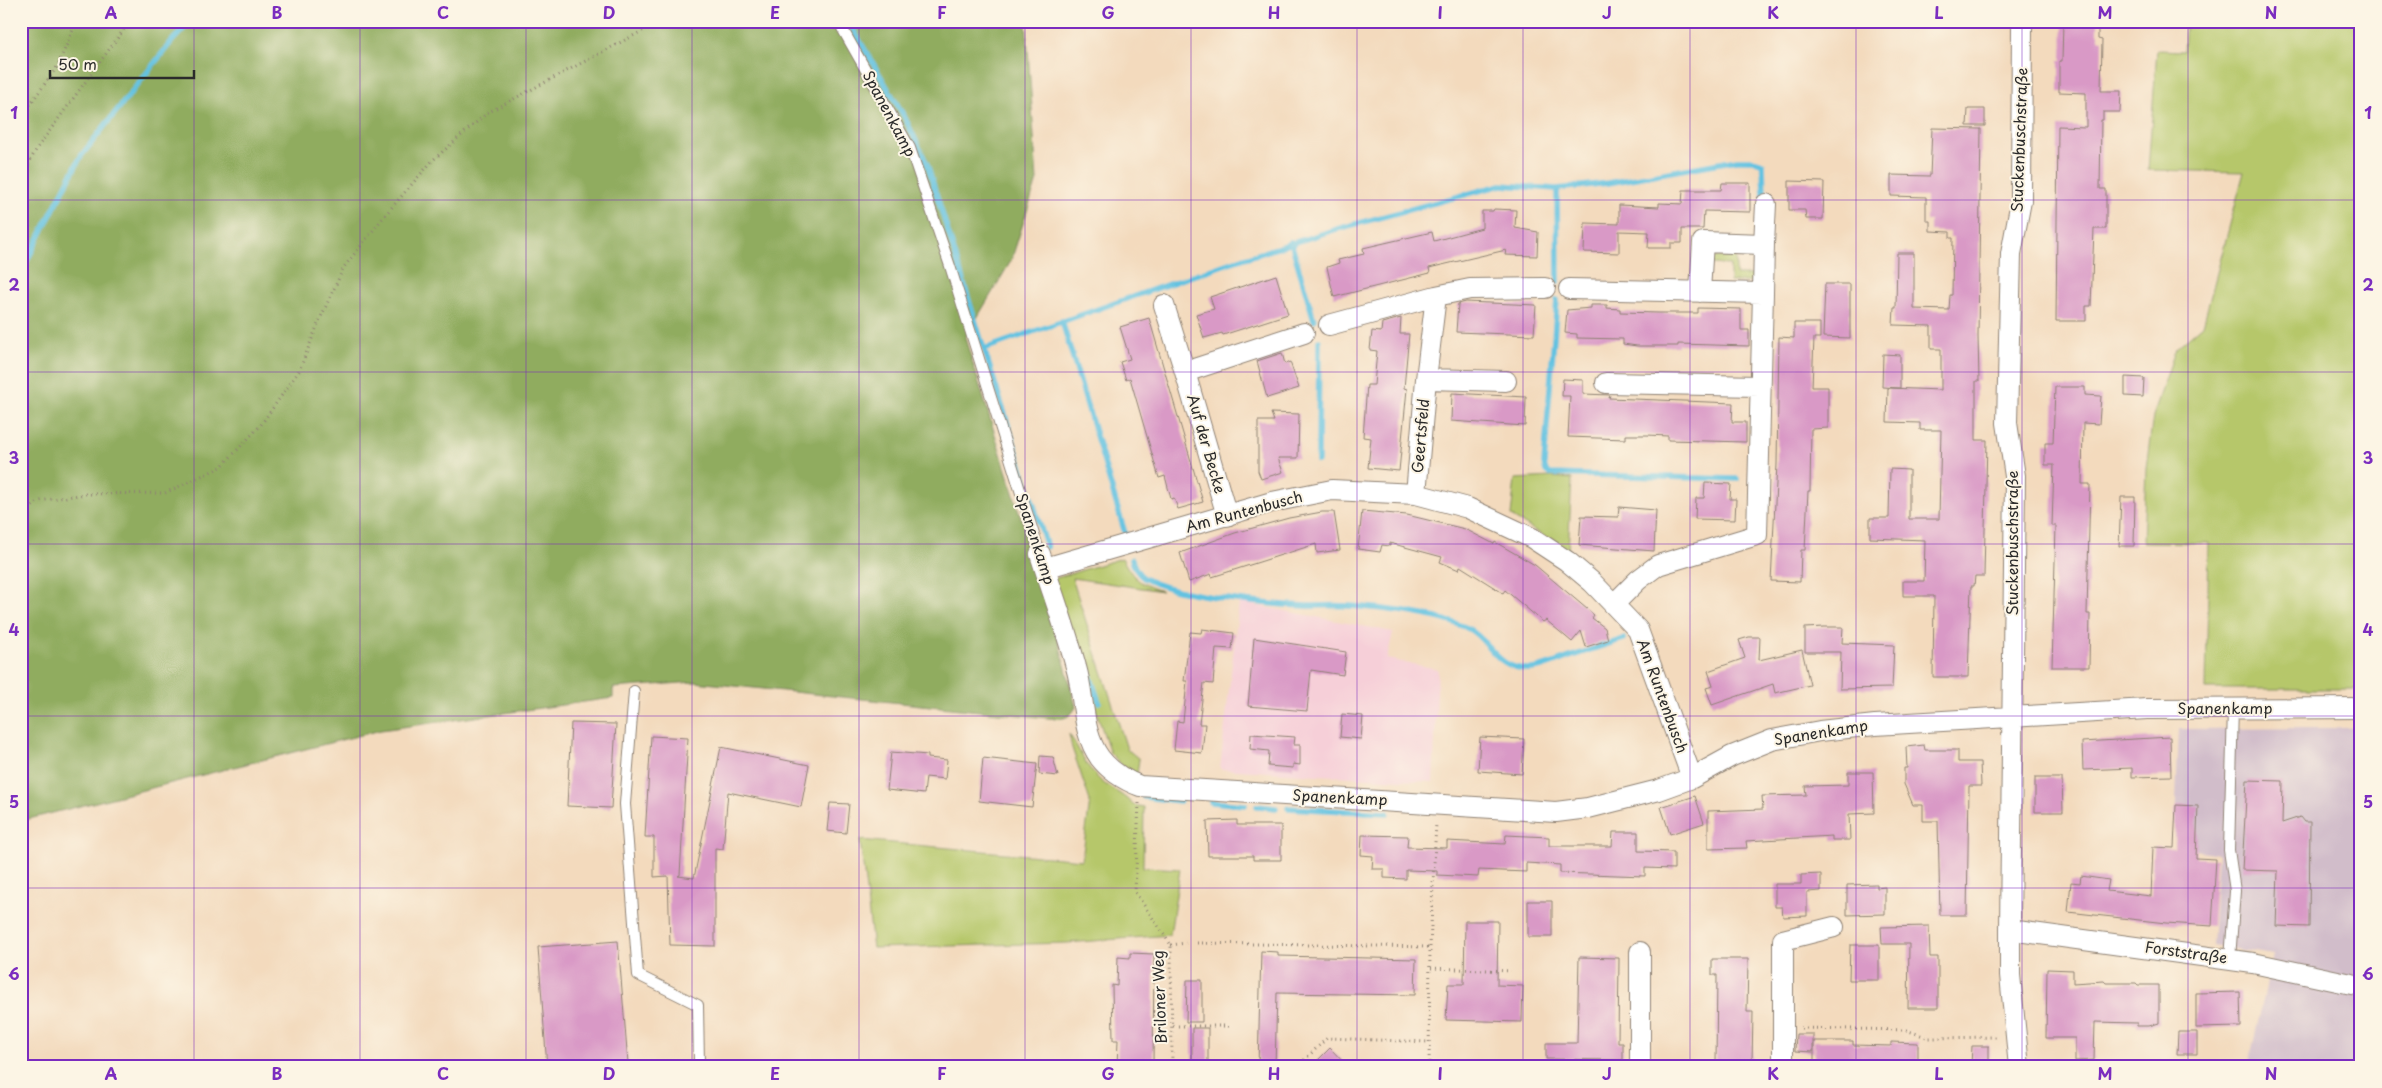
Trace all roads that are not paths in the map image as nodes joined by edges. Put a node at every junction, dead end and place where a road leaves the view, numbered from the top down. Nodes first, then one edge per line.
1 (838, 21) edge
2 (2022, 21) edge
3 (1766, 204) dead end
4 (1764, 244) junction
5 (1545, 288) dead end
6 (1569, 289) dead end
7 (1700, 292) junction
8 (1762, 293) junction
9 (1436, 296) junction
10 (1164, 305) dead end
11 (1329, 325) dead end
12 (1304, 333) dead end
13 (1185, 372) junction
14 (1426, 379) junction
15 (1506, 381) dead end
16 (1606, 383) dead end
17 (1759, 386) junction
18 (1416, 494) junction
19 (1227, 516) junction
20 (1043, 561) junction
21 (1614, 604) junction
22 (634, 690) dead end
23 (2361, 708) edge
24 (2233, 709) junction
25 (2013, 717) junction
26 (1692, 778) junction
27 (1834, 927) dead end
28 (2010, 930) junction
29 (1640, 952) dead end
30 (2230, 959) junction
31 (2361, 986) edge
32 (699, 1064) dead end
33 (1640, 1067) edge
34 (1783, 1067) edge
35 (2019, 1067) edge

1 - 20 lane, Spanenkamp
2 - 25 street, Stuckenbuschstraße
3 - 4 street
4 - 7 street
4 - 8 street
5 - 9 street
6 - 7 street
7 - 8 street
8 - 17 street
9 - 11 street
9 - 14 street, Geertsfeld
10 - 13 street, Auf der Becke
12 - 13 street
13 - 19 street, Auf der Becke
14 - 15 street, Geertsfeld
14 - 18 street, Geertsfeld
16 - 17 street
17 - 21 street
18 - 19 street, Am Runtenbusch
18 - 21 street, Am Runtenbusch
19 - 20 street, Am Runtenbusch
20 - 26 street, Spanenkamp
21 - 26 street, Am Runtenbusch
22 - 32 lane
23 - 24 street, Spanenkamp
24 - 25 street, Spanenkamp
24 - 30 lane
25 - 26 street, Spanenkamp
25 - 28 street, Stuckenbuschstraße
27 - 34 street
28 - 30 street, Forststraße
28 - 35 street, Stuckenbuschstraße
29 - 33 street
30 - 31 street, Forststraße

